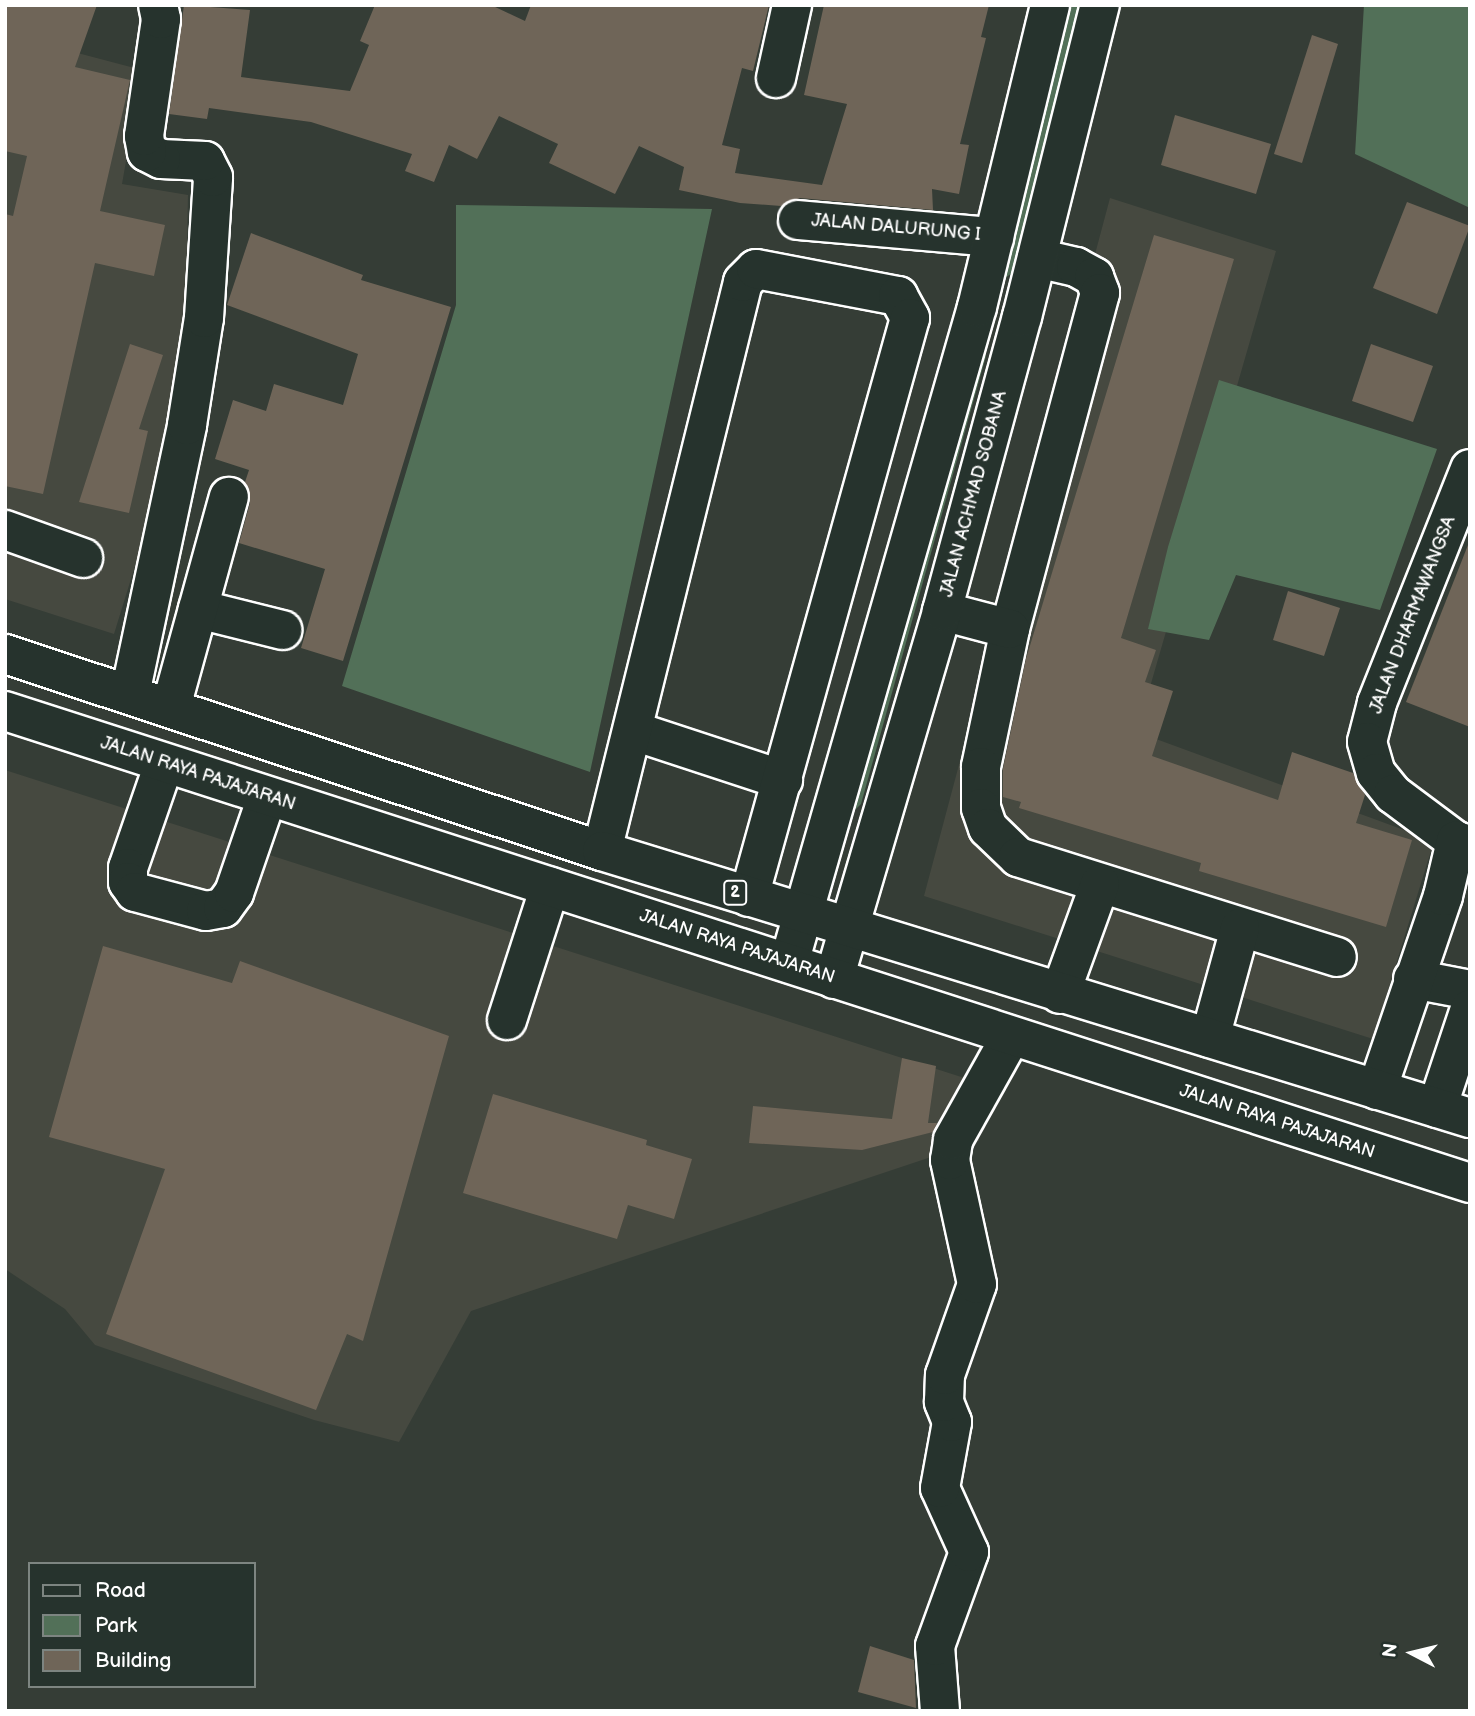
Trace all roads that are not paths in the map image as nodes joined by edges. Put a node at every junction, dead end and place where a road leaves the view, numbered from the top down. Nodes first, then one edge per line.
1 (159, 5) edge
2 (792, 5) edge
3 (1050, 5) edge
4 (1100, 5) edge
5 (776, 78) dead end
6 (798, 220) dead end
7 (994, 237) junction
8 (1037, 258) junction
9 (977, 307) junction
10 (1022, 317) junction
11 (1470, 469) edge
12 (229, 497) dead end
13 (5, 530) edge
14 (83, 558) dead end
15 (198, 609) junction
16 (942, 611) junction
17 (1010, 629) junction
18 (282, 630) dead end
19 (5, 654) edge
20 (130, 694) junction
21 (171, 707) junction
22 (5, 711) edge
23 (634, 731) junction
24 (164, 764) junction
25 (783, 780) junction
26 (267, 797) junction
27 (1463, 844) edge
28 (602, 851) junction
29 (1100, 884) junction
30 (550, 887) junction
31 (749, 897) junction
32 (804, 914) junction
33 (1240, 928) junction
34 (849, 929) junction
35 (1337, 957) dead end
36 (789, 963) junction
37 (834, 979) junction
38 (1413, 979) junction
39 (1470, 990) edge
40 (1060, 994) junction
41 (1470, 1009) edge
42 (507, 1020) dead end
43 (1010, 1038) junction
44 (1210, 1038) junction
45 (1377, 1090) junction
46 (1454, 1113) edge
47 (1470, 1183) edge
48 (940, 1711) edge

1 - 20 main road
2 - 5 main road
3 - 7 main road
4 - 8 main road, JALAN ACHMAD SOBANA
6 - 7 main road, JALAN DALURUNG I
7 - 9 main road
8 - 10 main road, JALAN ACHMAD SOBANA
8 - 17 main road
9 - 10 main road
9 - 32 main road
10 - 16 main road, JALAN ACHMAD SOBANA
11 - 27 main road, JALAN DHARMAWANGSA
12 - 15 main road
13 - 14 main road
15 - 18 main road
15 - 21 main road
16 - 17 main road
16 - 34 main road, JALAN ACHMAD SOBANA
17 - 29 main road
19 - 20 main road, 2
20 - 21 main road, 2
21 - 28 main road, 2
22 - 24 main road, JALAN RAYA PAJAJARAN
23 - 25 main road
23 - 25 main road
23 - 28 main road
24 - 26 main road, JALAN RAYA PAJAJARAN
24 - 26 main road
25 - 31 main road
26 - 30 main road, JALAN RAYA PAJAJARAN
27 - 38 main road, JALAN DHARMAWANGSA
28 - 31 main road, 2
29 - 33 main road
29 - 40 main road
30 - 36 main road, JALAN RAYA PAJAJARAN
30 - 42 main road
31 - 32 main road, 2
32 - 34 main road, 2
32 - 36 main road
33 - 35 main road
33 - 44 main road
34 - 37 main road, JALAN ACHMAD SOBANA
34 - 40 main road, 2
36 - 37 main road, JALAN RAYA PAJAJARAN
37 - 43 main road, JALAN RAYA PAJAJARAN
38 - 39 main road
38 - 45 main road, JALAN DHARMAWANGSA
40 - 44 main road, 2
41 - 46 main road
43 - 47 main road, JALAN RAYA PAJAJARAN
43 - 48 main road
44 - 45 main road, 2
45 - 46 main road, 2

